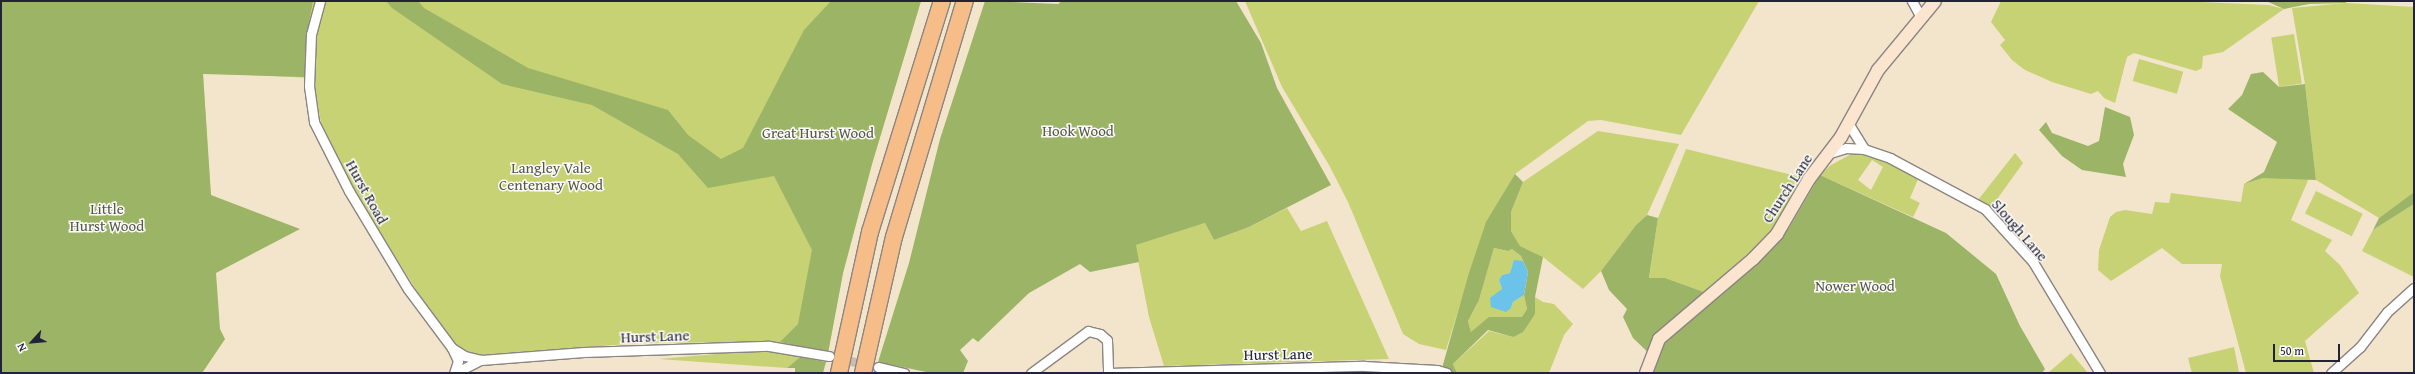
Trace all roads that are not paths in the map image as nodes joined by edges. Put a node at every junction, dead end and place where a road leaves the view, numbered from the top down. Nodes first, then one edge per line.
1 (320, 1) edge
2 (942, 1) edge
3 (965, 1) edge
4 (1912, 1) edge
5 (1935, 1) edge
6 (1921, 17) junction
7 (1848, 124) junction
8 (1864, 149) junction
9 (1830, 153) junction
10 (2414, 288) edge
11 (452, 348) junction
12 (829, 356) tunnel mouth
13 (481, 360) junction
14 (878, 367) tunnel mouth
15 (454, 373) edge
16 (839, 373) edge
17 (863, 373) edge
18 (904, 373) edge
19 (1032, 373) edge
20 (1108, 373) edge
21 (1447, 373) edge
22 (1646, 373) edge
23 (2100, 373) edge
24 (2332, 373) edge

1 - 11 street, Hurst Road
2 - 16 highway
3 - 17 highway
4 - 6 street
5 - 6 street, Church Lane
6 - 7 street, Church Lane
7 - 8 street
7 - 9 street, Church Lane
8 - 9 street, Slough Lane
8 - 23 street, Slough Lane
9 - 22 street, Church Lane
10 - 24 street
11 - 13 street, Hurst Road
11 - 15 street
12 - 13 street, Hurst Lane
13 - 15 street
14 - 18 street
19 - 20 street
20 - 21 street, Hurst Lane

